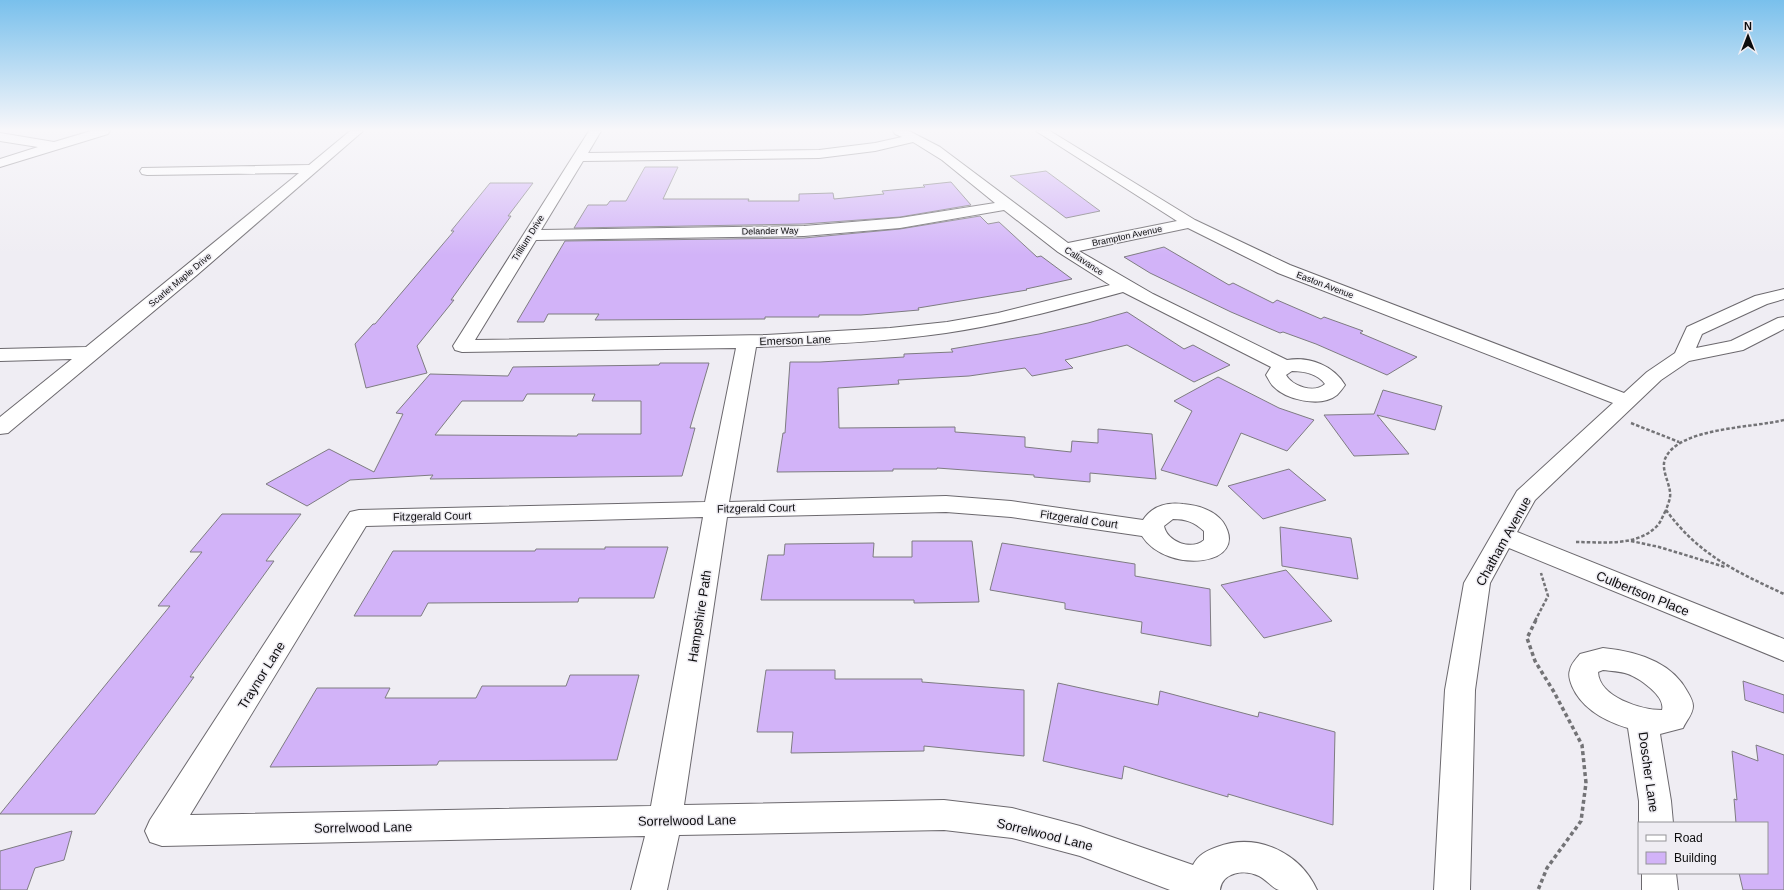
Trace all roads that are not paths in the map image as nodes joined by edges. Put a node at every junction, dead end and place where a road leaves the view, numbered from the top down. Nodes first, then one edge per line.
1 (307, 173) edge
2 (569, 173) edge
3 (967, 173) edge
4 (1109, 173) edge
5 (1008, 205) junction
6 (1176, 214) junction
7 (1190, 223) junction
8 (531, 234) junction
9 (1050, 238) junction
10 (1064, 249) junction
11 (1124, 286) junction
12 (1784, 294) edge
13 (1784, 322) edge
14 (747, 342) junction
15 (462, 346) joint
16 (90, 353) junction
17 (0, 355) edge
18 (1683, 356) junction
19 (1285, 367) dead end
20 (1619, 408) junction
21 (0, 428) edge
22 (716, 509) junction
23 (359, 518) joint
24 (1151, 528) dead end
25 (1503, 536) junction
26 (1784, 650) edge
27 (1642, 721) dead end
28 (665, 821) junction
29 (1656, 822) edge
30 (162, 831) joint
31 (1659, 874) edge
32 (1202, 887) edge
33 (649, 890) edge
34 (1299, 890) edge
35 (1452, 890) edge
36 (1660, 890) edge

1 - 16 street, Scarlet Maple Drive
2 - 8 street, Trillium Drive
3 - 5 street, Callavance
4 - 6 street, Easton Avenue
5 - 8 street, Delander Way
5 - 9 street, Callavance
6 - 7 street, Easton Avenue
6 - 9 street, Brampton Avenue
7 - 10 street, Brampton Avenue
7 - 20 street, Easton Avenue
8 - 15 street, Trillium Drive
9 - 10 street, Callavance
10 - 11 street, Callavance
11 - 14 street, Emerson Lane
11 - 19 street, Callavance
12 - 18 street
13 - 18 street, Chatham Avenue
14 - 15 street, Emerson Lane
14 - 22 street, Hampshire Path
16 - 17 street
16 - 21 street, Scarlet Maple Drive
18 - 20 street, Chatham Avenue
20 - 25 street, Chatham Avenue
22 - 23 street, Fitzgerald Court
22 - 24 street, Fitzgerald Court
22 - 28 street, Hampshire Path
23 - 30 street, Traynor Lane
25 - 26 street, Culbertson Place
25 - 35 street, Chatham Avenue
27 - 29 street, Doscher Lane
28 - 30 street, Sorrelwood Lane
28 - 32 street, Sorrelwood Lane
28 - 33 street, Hampshire Path
31 - 36 street
32 - 34 street, Sorrelwood Lane

